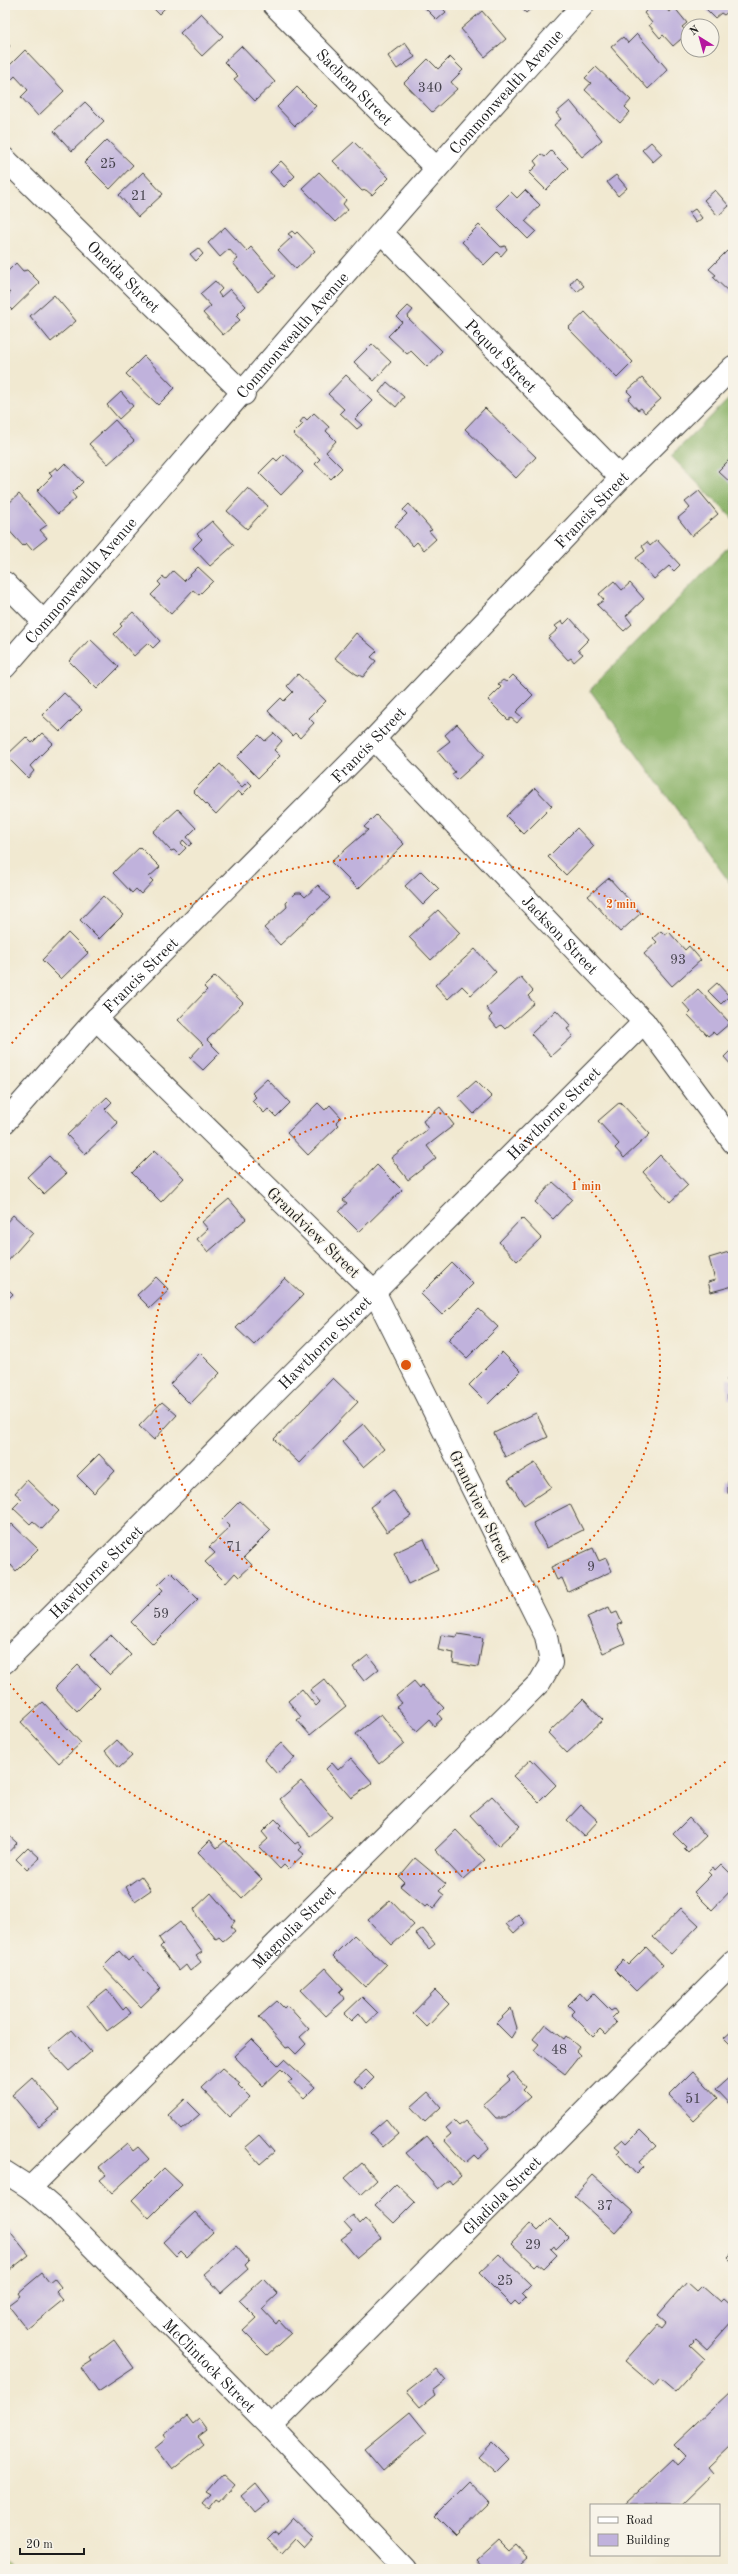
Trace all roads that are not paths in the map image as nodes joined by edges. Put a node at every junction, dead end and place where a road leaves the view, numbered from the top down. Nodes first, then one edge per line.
1 (274, 5) edge
2 (583, 5) edge
3 (5, 159) edge
4 (436, 168) junction
5 (382, 233) junction
6 (733, 367) edge
7 (244, 394) junction
8 (621, 478) junction
9 (5, 583) edge
10 (44, 622) junction
11 (5, 667) edge
12 (374, 739) junction
13 (96, 1019) junction
14 (644, 1022) junction
15 (5, 1122) edge
16 (733, 1142) edge
17 (375, 1293) junction
18 (5, 1662) edge
19 (551, 1663) joint
20 (733, 1962) edge
21 (5, 2172) edge
22 (30, 2188) junction
23 (271, 2428) junction
24 (405, 2569) edge

1 - 4 street, Sachem Street
2 - 4 street, Commonwealth Avenue
3 - 7 street, Oneida Street
4 - 5 street, Commonwealth Avenue
5 - 7 street, Commonwealth Avenue
5 - 8 street, Pequot Street
6 - 8 street, Francis Street
7 - 10 street, Commonwealth Avenue
8 - 12 street, Francis Street
9 - 10 street
10 - 11 street, Commonwealth Avenue
12 - 13 street, Francis Street
12 - 14 street, Jackson Street
13 - 15 street, Francis Street
13 - 17 street, Grandview Street
14 - 16 street, Jackson Street
14 - 17 street, Hawthorne Street
17 - 18 street, Hawthorne Street
17 - 19 street, Grandview Street
19 - 22 street, Magnolia Street
20 - 23 street, Gladiola Street
21 - 22 street, McClintock Street
22 - 23 street, McClintock Street
23 - 24 street, McClintock Street

